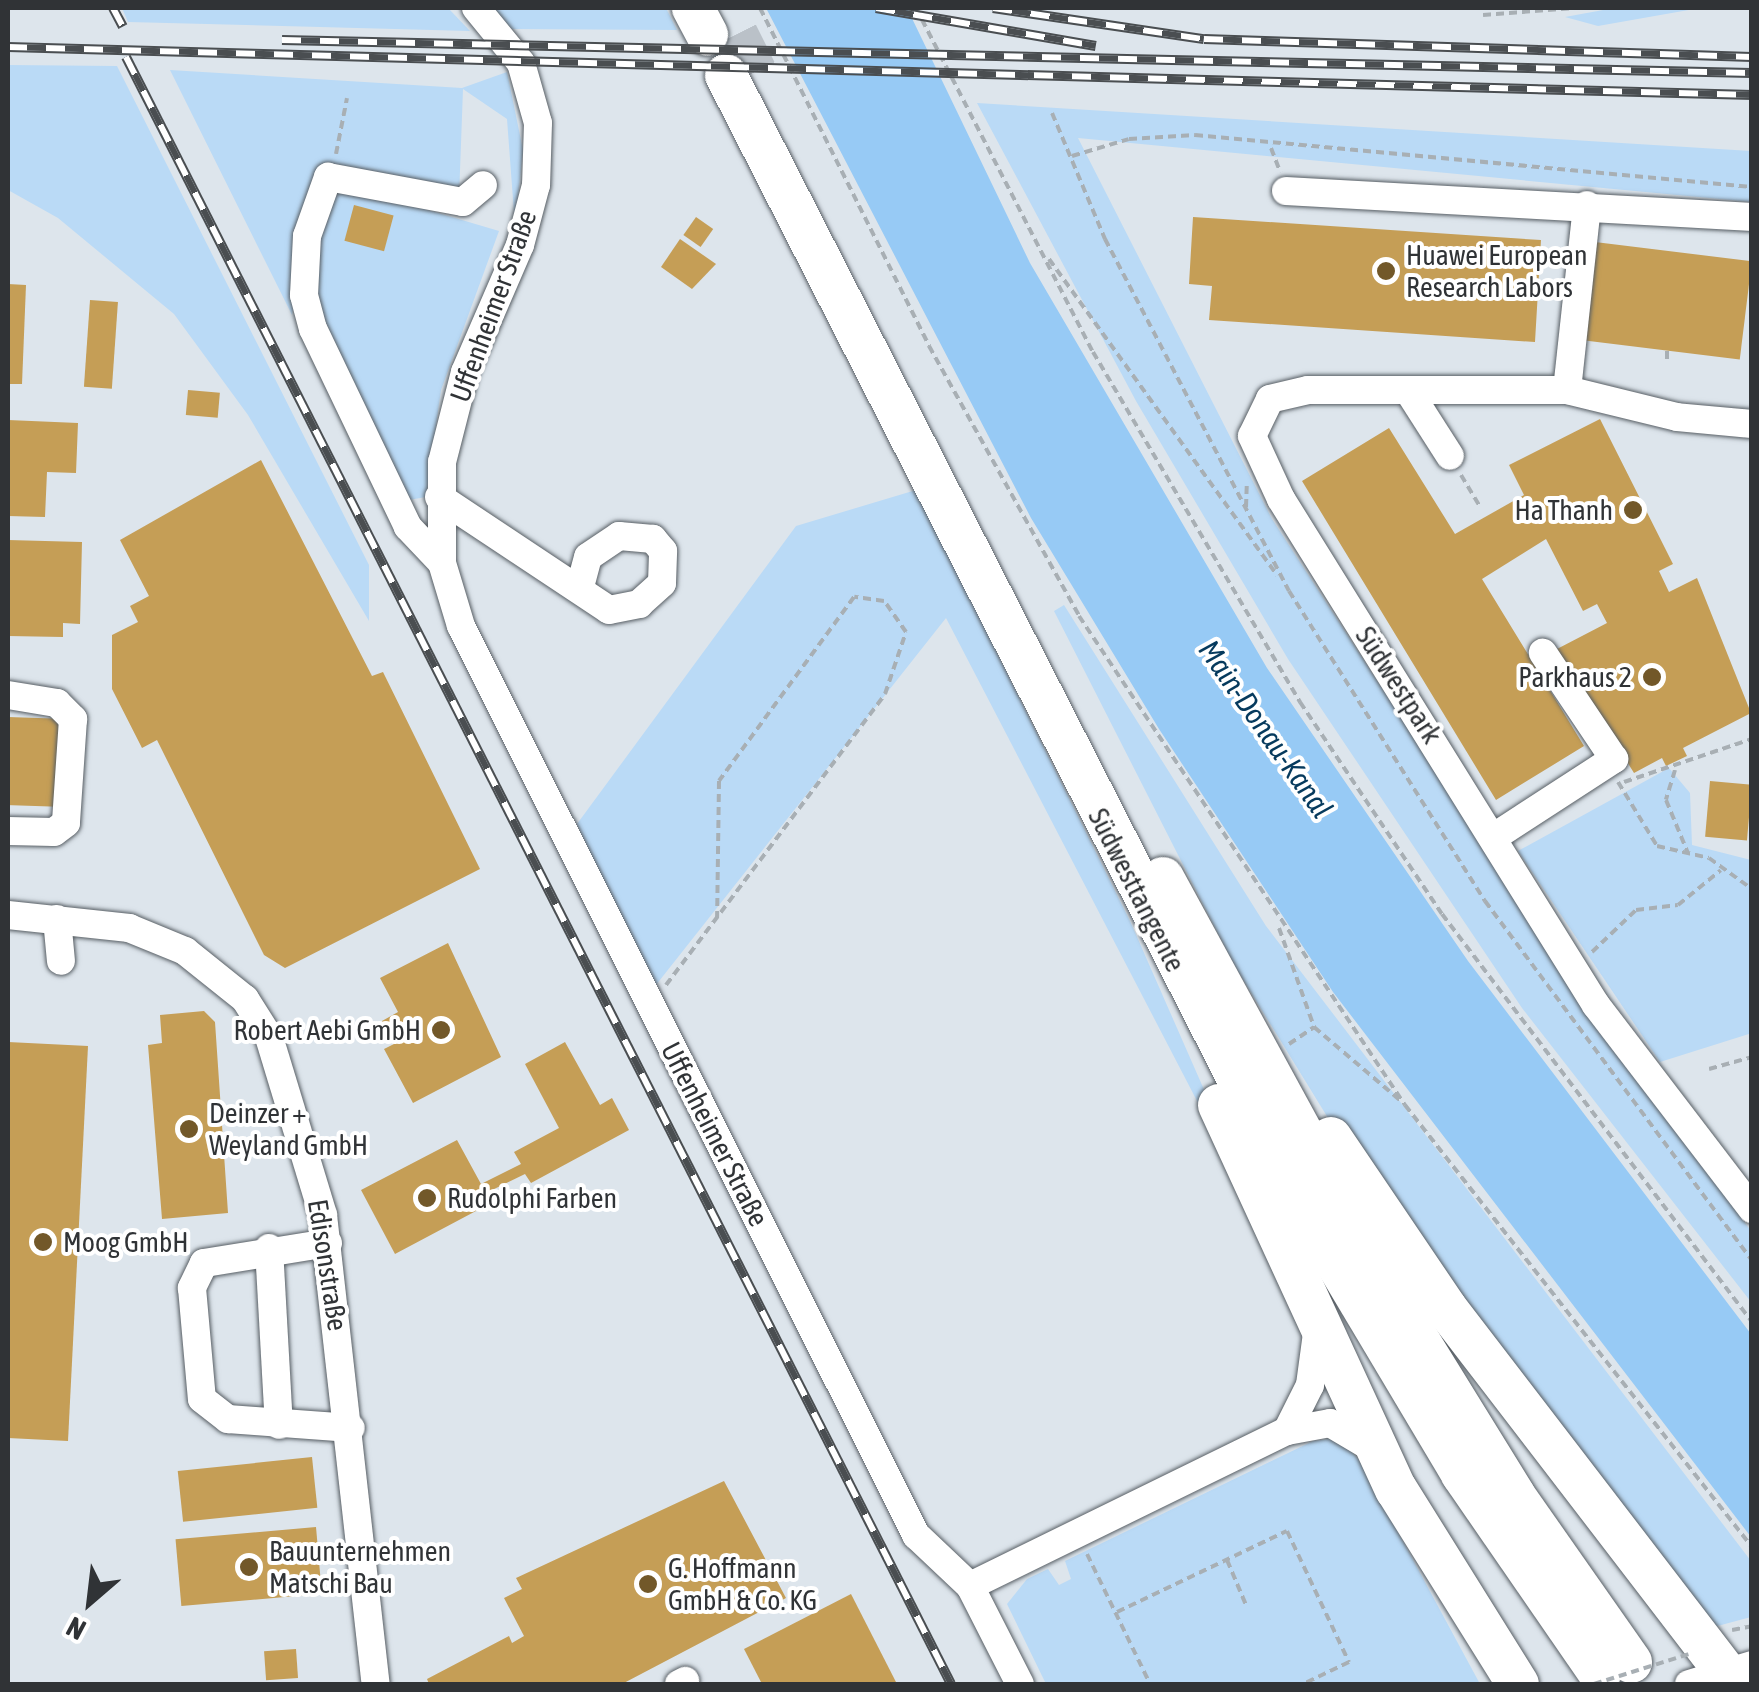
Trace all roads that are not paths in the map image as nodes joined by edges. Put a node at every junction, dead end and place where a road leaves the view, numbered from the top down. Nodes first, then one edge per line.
1 (476, 8) edge
2 (483, 185) dead end
3 (1286, 190) dead end
4 (1587, 205) junction
5 (1752, 217) edge
6 (1567, 390) junction
7 (1411, 395) junction
8 (1752, 424) edge
9 (1450, 456) road end
10 (440, 497) junction
11 (442, 563) junction
12 (580, 586) dead end
13 (1543, 652) dead end
14 (8, 695) edge
15 (8, 831) edge
16 (1497, 835) junction
17 (1178, 908) junction
18 (8, 915) edge
19 (57, 919) junction
20 (1168, 954) junction
21 (60, 961) dead end
22 (1752, 1208) edge
23 (328, 1243) junction
24 (269, 1248) junction
25 (1318, 1326) junction
26 (278, 1425) junction
27 (351, 1428) junction
28 (1286, 1431) junction
29 (1378, 1452) junction
30 (970, 1586) junction
31 (1494, 1666) edge
32 (1716, 1673) edge
33 (1608, 1674) edge
34 (376, 1684) edge
35 (1020, 1684) edge
36 (1518, 1684) edge

1 - 10 street, Uffenheimer Straße
2 - 11 street, Uffenheimer Straße
3 - 4 street
4 - 5 street
4 - 6 street
6 - 7 street, Südwestpark
6 - 8 street, Südwestpark
7 - 9 street
7 - 16 street, Südwestpark
10 - 11 street, Uffenheimer Straße
10 - 12 street
11 - 30 street, Uffenheimer Straße
13 - 16 street
14 - 15 street
16 - 22 street, Südwestpark
17 - 20 highway, Südwesttangente
17 - 32 highway
17 - 33 highway, Südwesttangente
18 - 19 street, Edisonstraße
19 - 21 street
19 - 23 street, Edisonstraße
20 - 25 highway
20 - 33 highway, Südwesttangente
23 - 24 street
23 - 27 street, Edisonstraße
24 - 26 street
24 - 26 street
25 - 28 street
25 - 29 highway
26 - 27 street
27 - 34 street, Edisonstraße
28 - 29 street
28 - 30 street
29 - 31 highway
30 - 35 street, Uffenheimer Straße
31 - 36 highway

